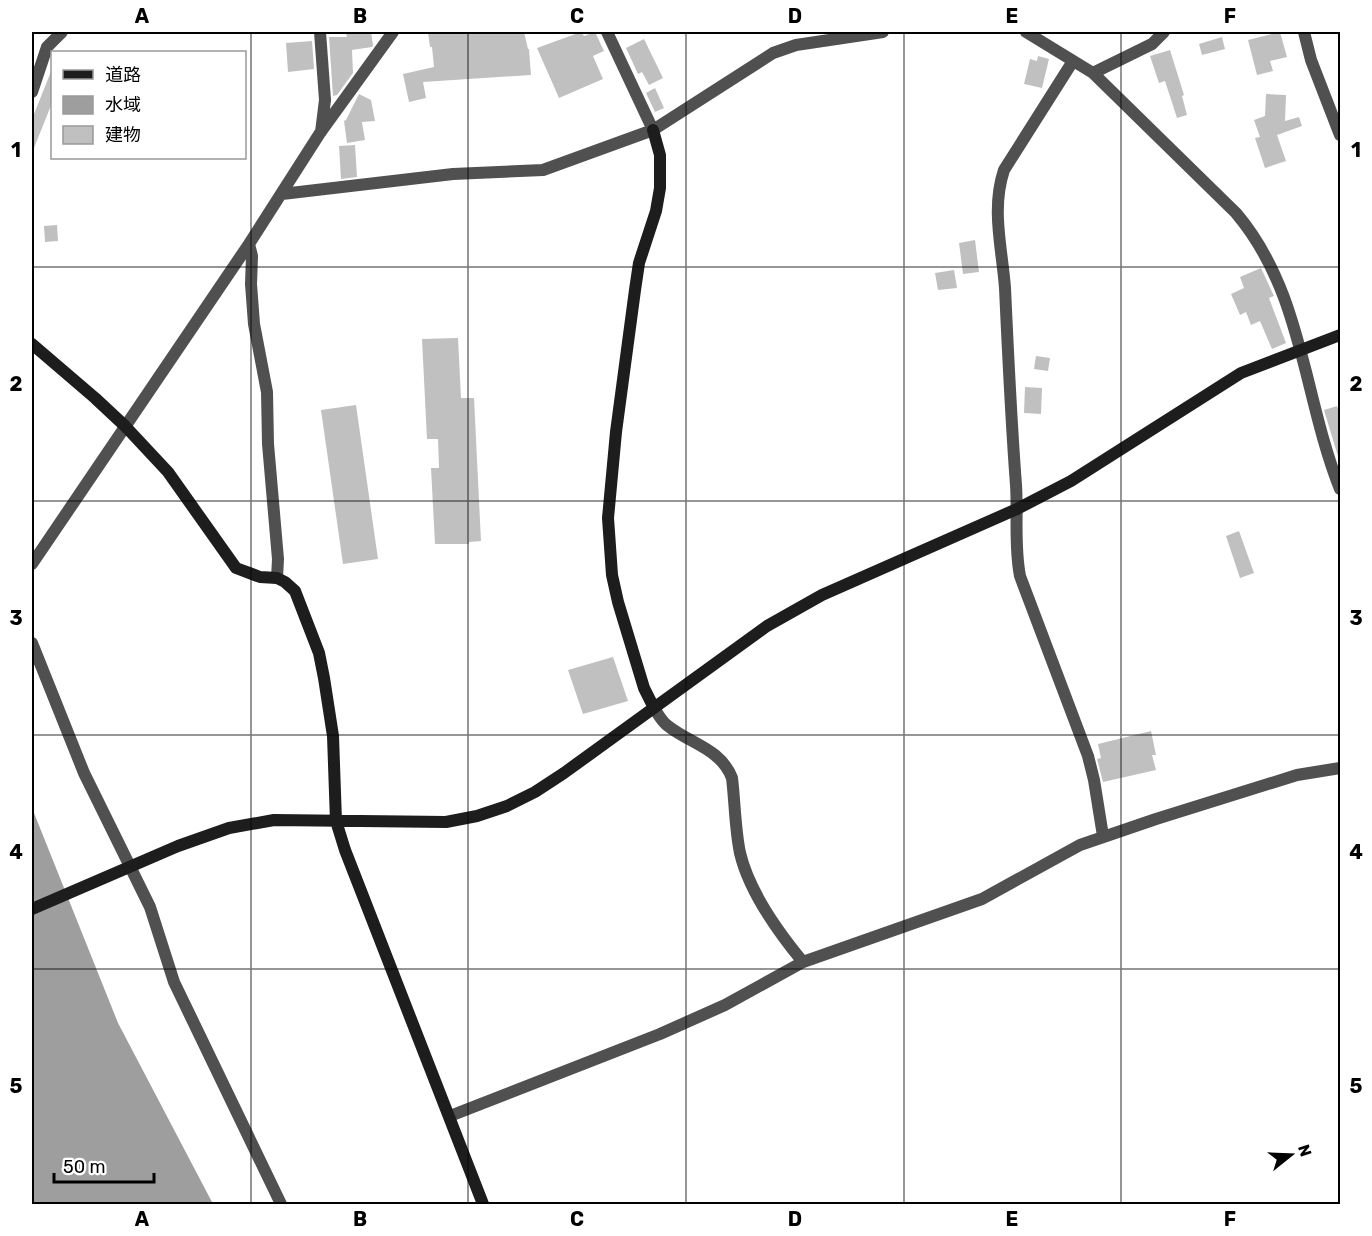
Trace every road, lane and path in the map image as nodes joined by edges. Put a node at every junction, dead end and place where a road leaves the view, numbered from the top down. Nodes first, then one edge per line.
1 (62, 32) edge
2 (320, 32) edge
3 (393, 32) edge
4 (607, 32) edge
5 (883, 32) edge
6 (1026, 32) edge
7 (1164, 32) edge
8 (1304, 32) edge
9 (834, 34) edge
10 (1073, 61) junction
11 (1093, 73) junction
12 (32, 92) edge
13 (653, 130) junction
14 (321, 133) junction
15 (1341, 135) edge
16 (282, 194) junction
17 (249, 244) junction
18 (1341, 335) edge
19 (32, 344) edge
20 (1301, 351) junction
21 (125, 426) junction
22 (1341, 489) edge
23 (1017, 509) junction
24 (32, 564) edge
25 (277, 578) junction
26 (32, 643) edge
27 (654, 708) junction
28 (1341, 768) edge
29 (336, 821) junction
30 (1103, 836) junction
31 (130, 867) junction
32 (32, 909) edge
33 (803, 962) junction
34 (450, 1116) junction
35 (281, 1204) edge
36 (483, 1204) edge

1 - 12 street
2 - 14 street
3 - 14 street
4 - 13 street
5 - 9 street
6 - 10 street
7 - 11 street
8 - 15 street
9 - 13 street
10 - 11 street
10 - 23 street
11 - 20 street
13 - 16 street
13 - 27 street
14 - 16 street
16 - 17 street
17 - 21 street
17 - 25 street
18 - 20 street
19 - 21 street
20 - 22 street
20 - 23 street
21 - 24 street
21 - 25 street
23 - 27 street
23 - 30 street
25 - 29 street
26 - 31 street
27 - 29 street
27 - 33 street
28 - 30 street
29 - 31 street
29 - 34 street
30 - 33 street
31 - 32 street
31 - 35 street
33 - 34 street
34 - 36 street

